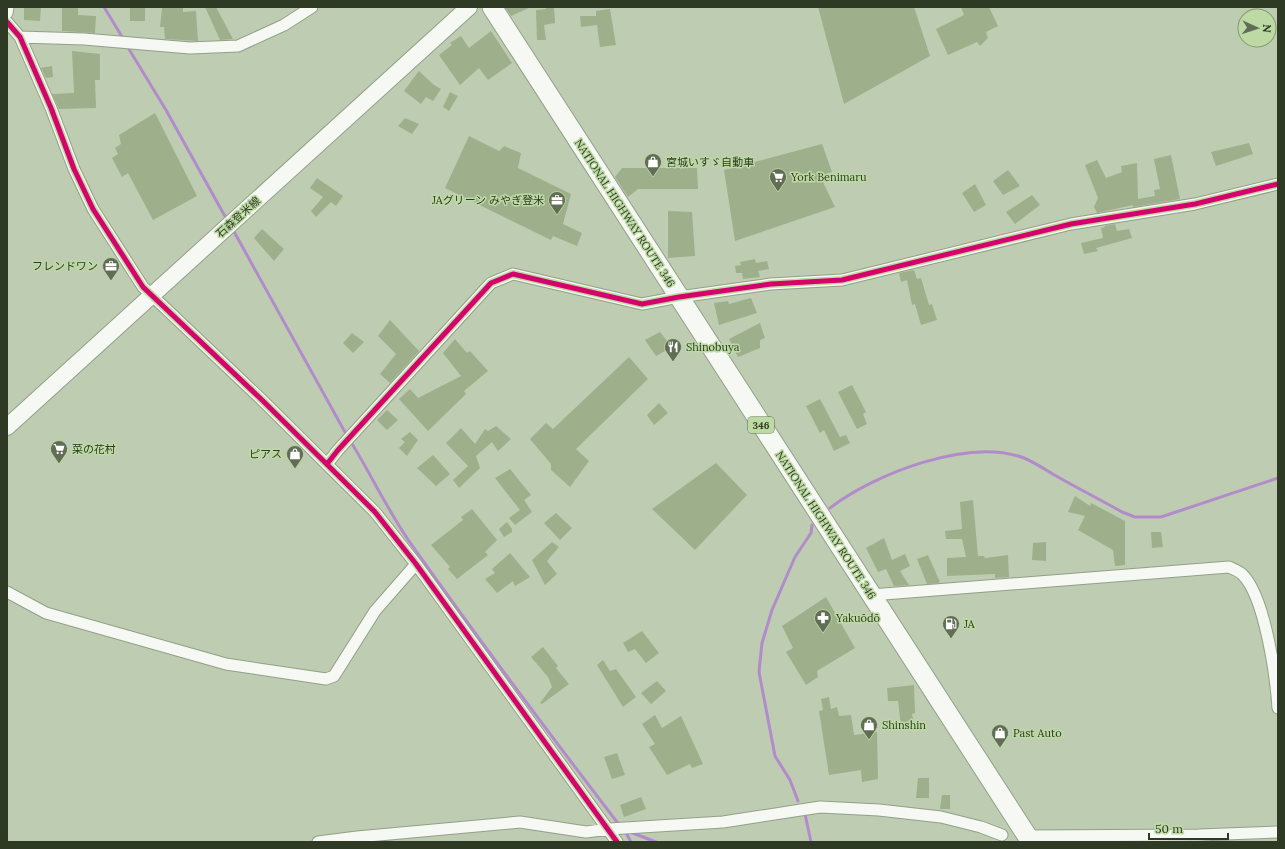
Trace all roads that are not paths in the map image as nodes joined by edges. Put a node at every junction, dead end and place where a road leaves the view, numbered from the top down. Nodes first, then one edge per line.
1 (8, 7) edge
2 (312, 7) edge
3 (469, 7) edge
4 (492, 7) edge
5 (7, 13) edge
6 (7, 22) edge
7 (20, 37) junction
8 (1278, 184) edge
9 (152, 296) junction
10 (679, 297) junction
11 (7, 427) edge
12 (327, 464) junction
13 (416, 564) junction
14 (7, 592) edge
15 (871, 595) junction
16 (1278, 708) edge
17 (609, 829) junction
18 (1278, 832) edge
19 (1026, 834) edge
20 (1000, 839) edge
21 (615, 841) edge
22 (318, 842) edge

1 - 5 street
2 - 7 street
3 - 9 main road, 石森登米線
4 - 10 highway, NATIONAL HIGHWAY ROUTE 346 / 346
6 - 7 street
7 - 9 street
8 - 10 street
9 - 11 main road, 石森登米線
9 - 12 street
10 - 12 street
10 - 15 highway, NATIONAL HIGHWAY ROUTE 346 / 346
12 - 13 street
13 - 14 street
13 - 17 street
15 - 16 street
15 - 19 highway, NATIONAL HIGHWAY ROUTE 346 / 346
17 - 20 street
17 - 21 street
17 - 22 street
18 - 19 street
19 - 20 street

